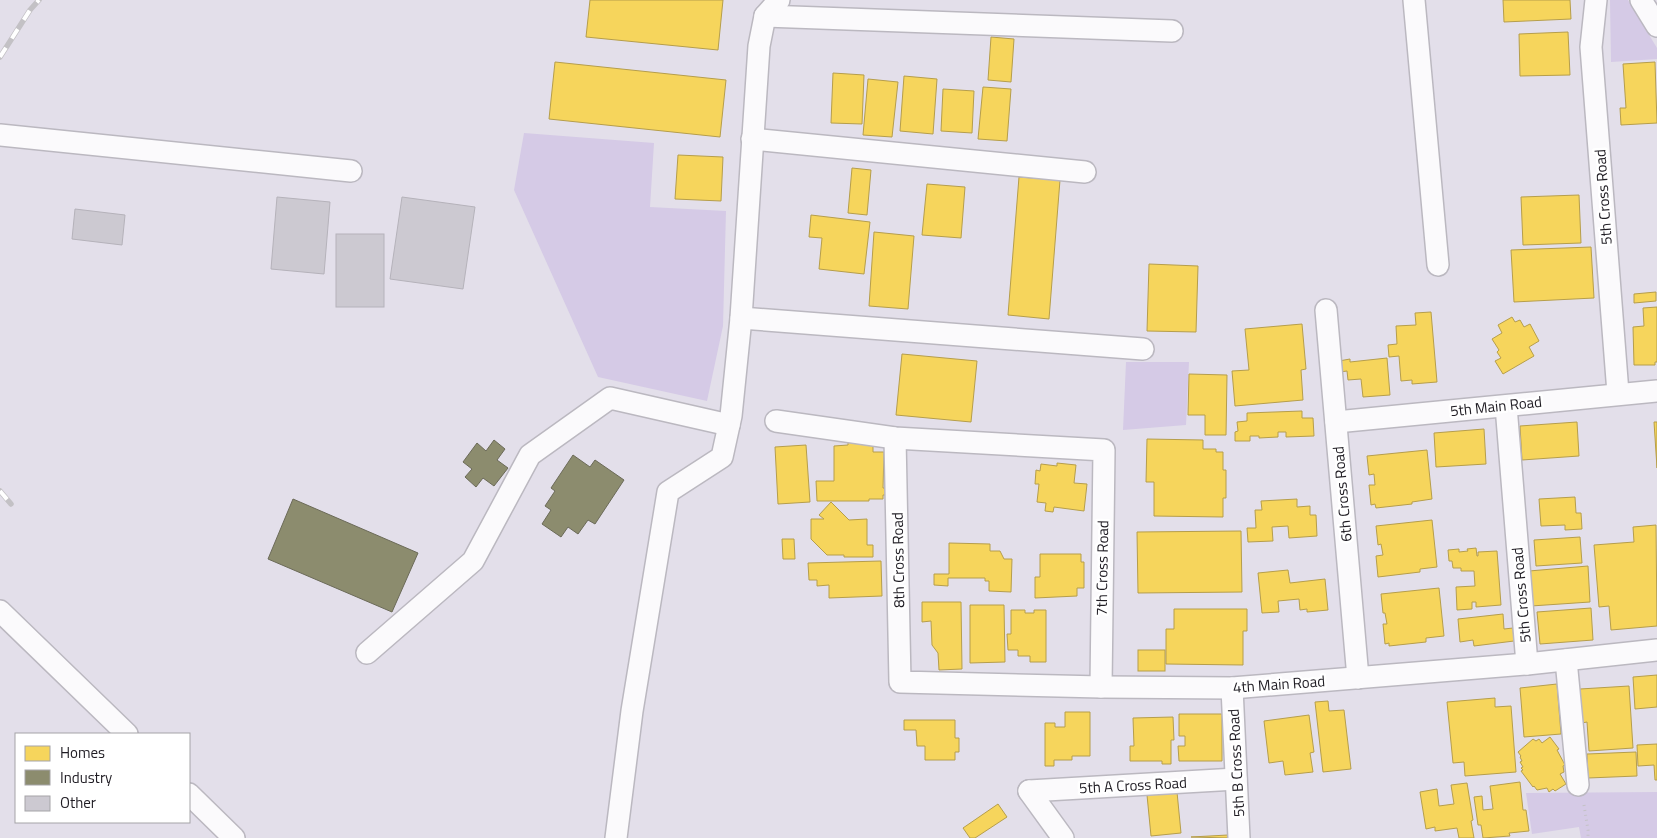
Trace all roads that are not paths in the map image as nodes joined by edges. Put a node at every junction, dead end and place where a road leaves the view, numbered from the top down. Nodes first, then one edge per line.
1 (1414, 0) edge
2 (1596, 0) edge
3 (1641, 0) edge
4 (772, 8) edge
5 (1657, 26) edge
6 (1172, 31) dead end
7 (0, 135) edge
8 (752, 140) junction
9 (351, 172) dead end
10 (1085, 172) dead end
11 (1438, 265) dead end
12 (1326, 310) dead end
13 (741, 318) junction
14 (1143, 349) dead end
15 (1657, 390) edge
16 (1618, 393) junction
17 (1506, 406) junction
18 (776, 421) dead end
19 (1336, 422) junction
20 (729, 425) junction
21 (895, 438) junction
22 (0, 611) edge
23 (1657, 650) edge
24 (367, 653) dead end
25 (1566, 660) junction
26 (1527, 664) junction
27 (1358, 678) junction
28 (900, 682) joint
29 (1101, 687) junction
30 (1232, 688) junction
31 (126, 733) edge
32 (1236, 779) junction
33 (1578, 785) road end
34 (190, 795) edge
35 (234, 838) edge
36 (616, 838) edge
37 (1063, 838) edge
38 (1239, 838) edge

1 - 11 street
2 - 16 street, 5th Cross Road
3 - 5 street
4 - 6 street
4 - 8 street
7 - 9 street
8 - 10 street
8 - 13 street
12 - 19 street, 6th Cross Road
13 - 14 street
13 - 20 street
15 - 16 street, 5th Main Road
16 - 17 street, 5th Main Road
17 - 19 street, 5th Main Road
17 - 26 street, 5th Cross Road
18 - 21 street
19 - 27 street, 6th Cross Road
20 - 24 street
20 - 36 street
21 - 28 street, 8th Cross Road
21 - 29 street, 7th Cross Road
22 - 31 street
23 - 25 street, 4th Main Road
25 - 26 street, 4th Main Road
25 - 33 street
26 - 27 street, 4th Main Road
27 - 30 street, 4th Main Road
28 - 29 street, 4th Main Road
29 - 30 street, 4th Main Road
30 - 32 street, 5th B Cross Road
32 - 37 street, 5th A Cross Road
32 - 38 street, 5th B Cross Road
34 - 35 street

